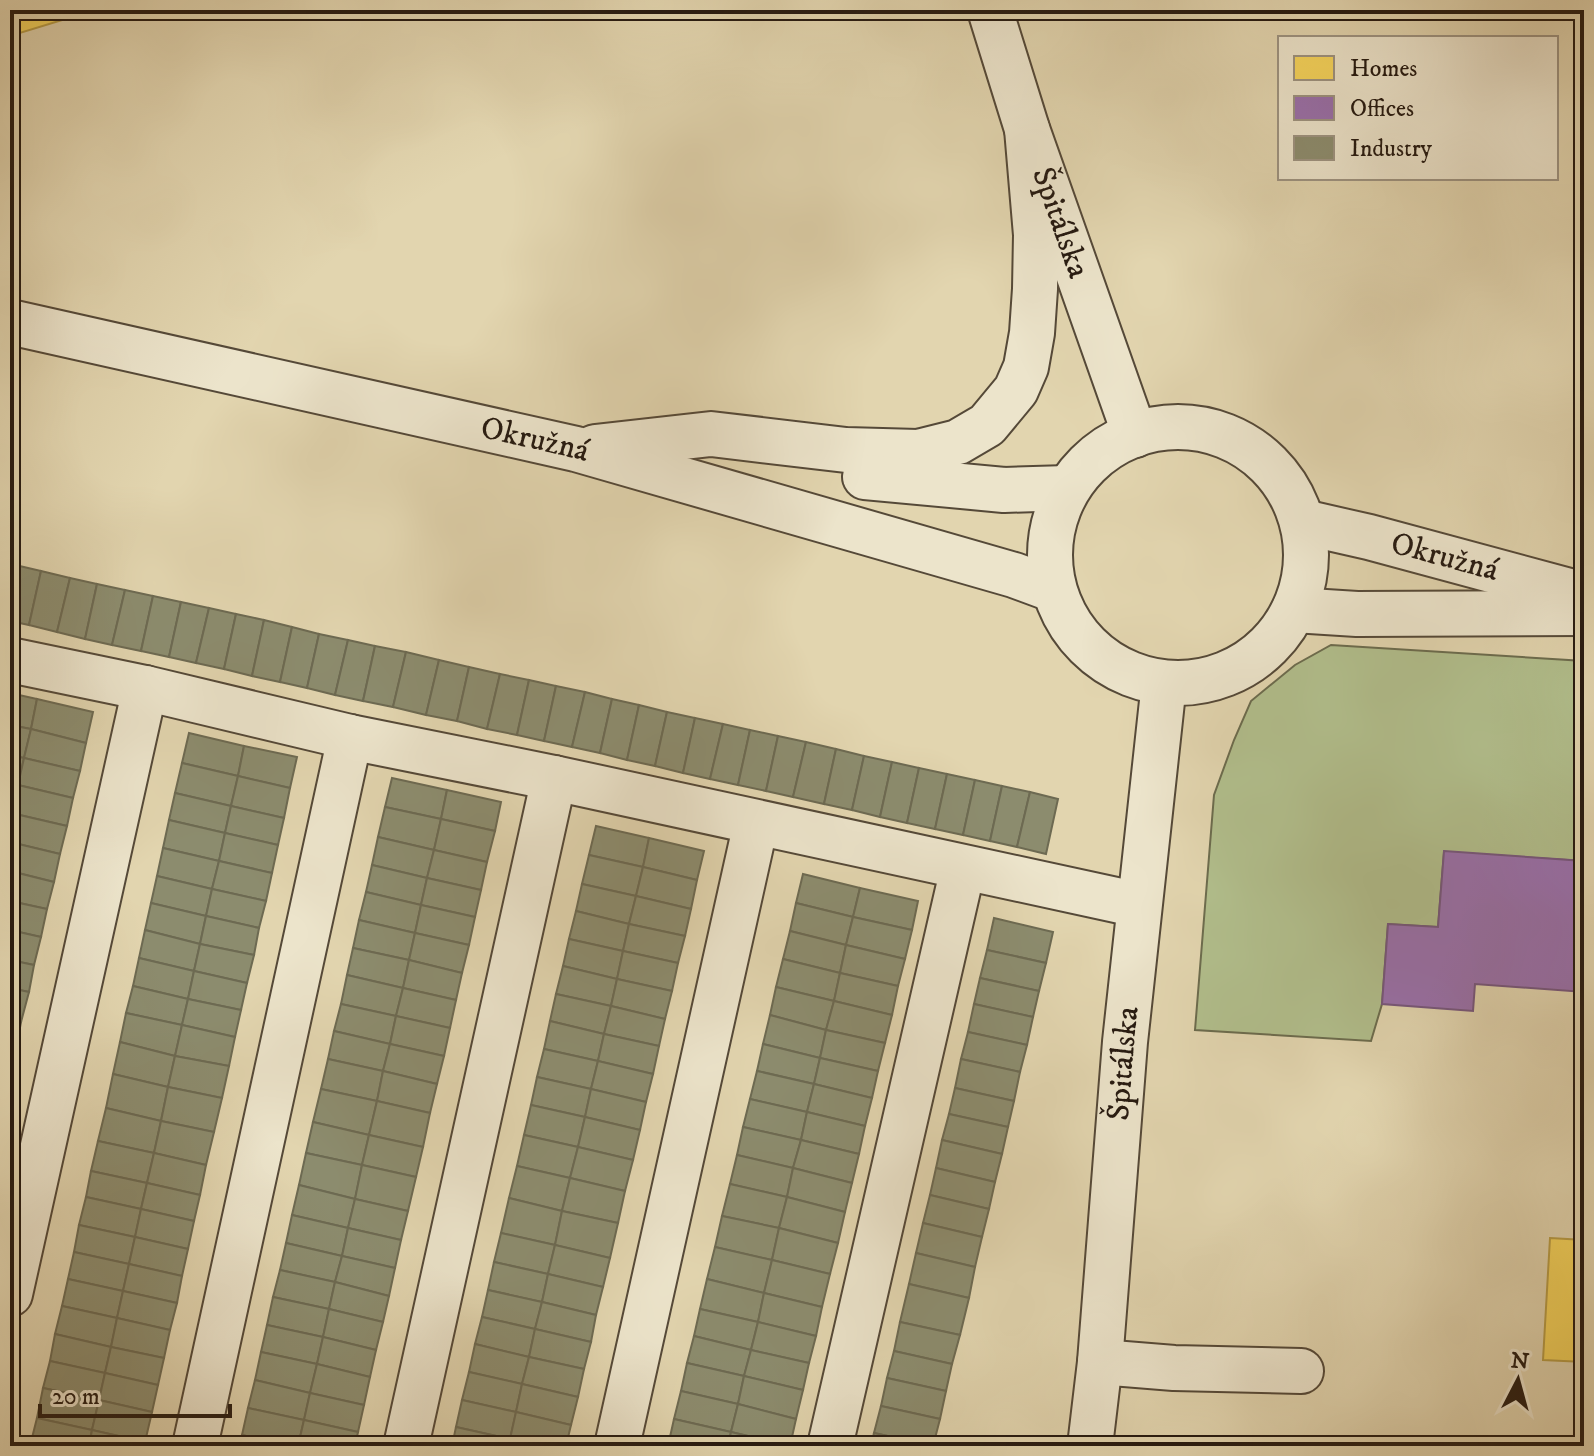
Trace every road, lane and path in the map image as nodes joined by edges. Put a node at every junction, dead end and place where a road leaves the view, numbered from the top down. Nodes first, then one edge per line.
1 (990, 10) edge
2 (1027, 129) junction
3 (10, 322) edge
4 (1135, 435) junction
5 (576, 449) junction
6 (1068, 488) junction
7 (1303, 522) junction
8 (1052, 589) junction
9 (1584, 595) edge
10 (1294, 610) junction
11 (1584, 613) edge
12 (10, 660) edge
13 (1164, 683) junction
14 (145, 688) junction
15 (350, 737) junction
16 (554, 778) junction
17 (756, 823) junction
18 (963, 868) junction
19 (1139, 905) junction
20 (10, 1294) edge
21 (1100, 1362) junction
22 (1301, 1371) dead end
23 (195, 1446) edge
24 (406, 1446) edge
25 (617, 1446) edge
26 (830, 1446) edge
27 (1090, 1446) edge

1 - 2 street, Špitálska
2 - 4 street, Špitálska
2 - 5 street
3 - 5 street, Okružná
4 - 6 street
4 - 7 street
5 - 6 street
5 - 8 street, Okružná
6 - 8 street
7 - 9 street, Okružná
7 - 10 street
8 - 13 street
10 - 11 street
10 - 13 street
12 - 14 street
13 - 19 street, Špitálska
14 - 15 street
14 - 20 street
15 - 16 street
15 - 23 street
16 - 17 street
16 - 24 street
17 - 18 street
17 - 25 street
18 - 19 street
18 - 26 street
19 - 21 street, Špitálska
21 - 22 street
21 - 27 street, Špitálska

